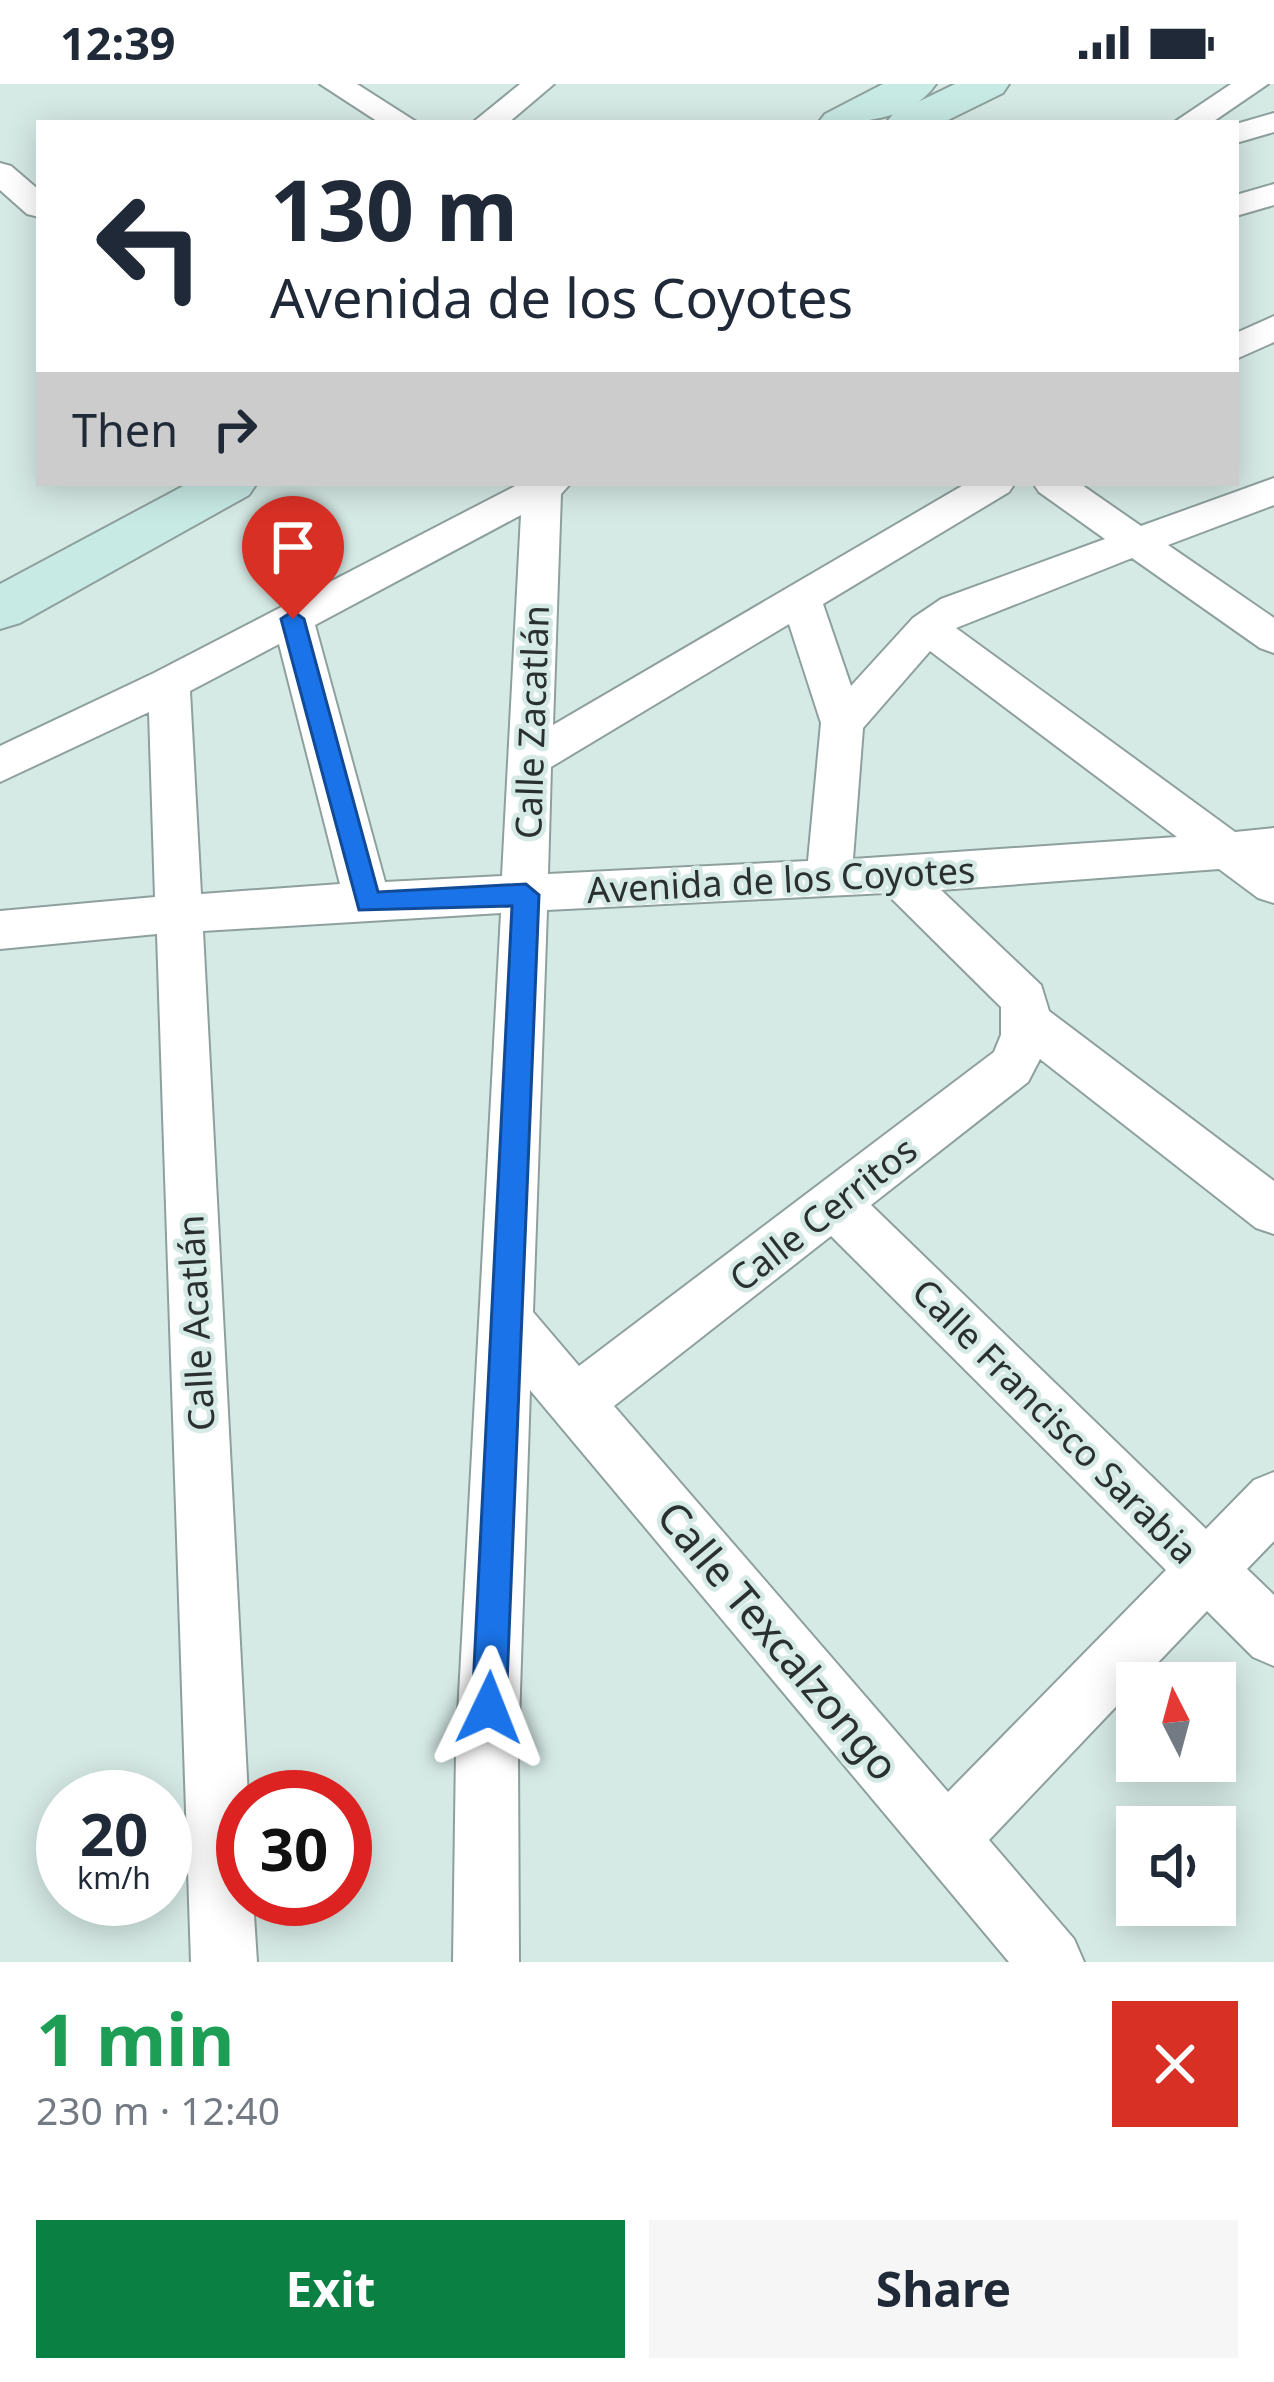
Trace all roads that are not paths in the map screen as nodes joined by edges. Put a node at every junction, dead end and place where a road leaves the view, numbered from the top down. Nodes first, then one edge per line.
1 (335, 84) edge
2 (539, 84) edge
3 (915, 84) edge
4 (988, 84) edge
5 (1253, 84) edge
6 (1206, 118) edge
7 (397, 120) edge
8 (492, 120) edge
9 (846, 120) edge
10 (914, 120) edge
11 (1274, 122) edge
12 (1239, 133) edge
13 (0, 172) edge
14 (1274, 194) edge
15 (36, 207) edge
16 (36, 211) edge
17 (1239, 213) edge
18 (0, 226) edge
19 (1274, 327) edge
20 (1239, 346) edge
21 (152, 486) edge
22 (226, 486) edge
23 (547, 486) edge
24 (991, 486) edge
25 (1056, 486) edge
26 (1274, 491) edge
27 (1133, 541) junction
28 (0, 567) edge
29 (801, 598) junction
30 (0, 609) edge
31 (293, 619) junction
32 (927, 628) junction
33 (1274, 638) edge
34 (169, 684) junction
35 (842, 724) junction
36 (529, 760) junction
37 (0, 765) edge
38 (1274, 846) edge
39 (1229, 850) junction
40 (896, 874) junction
41 (830, 878) junction
42 (1274, 885) edge
43 (526, 895) junction
44 (368, 903) junction
45 (178, 911) junction
46 (0, 931) edge
47 (1026, 1010) junction
48 (836, 1206) junction
49 (1274, 1211) edge
50 (505, 1319) junction
51 (576, 1402) junction
52 (1274, 1500) edge
53 (1206, 1569) junction
54 (1274, 1636) edge
55 (946, 1839) junction
56 (224, 1962) edge
57 (486, 1962) edge
58 (1051, 1962) edge

1 - 7 street
2 - 8 street
3 - 9 main road
4 - 10 main road
5 - 6 street
11 - 12 street
13 - 15 street
14 - 17 street
16 - 18 street
19 - 20 street
21 - 28 main road
22 - 30 main road
23 - 31 street
23 - 36 street, Calle Zacatlán
24 - 29 street
25 - 27 street
26 - 27 street
27 - 32 street
27 - 33 street
29 - 35 street
29 - 36 street
31 - 34 street
31 - 44 street
32 - 35 street
32 - 39 street
34 - 37 street
34 - 45 street, Calle Acatlán
35 - 41 street
36 - 43 street, Calle Zacatlán
38 - 39 street, Avenida de los Coyotes
39 - 40 street, Avenida de los Coyotes
39 - 42 street
40 - 41 street, Avenida de los Coyotes
40 - 47 street
41 - 43 street, Avenida de los Coyotes
43 - 44 street, Avenida de los Coyotes
43 - 50 street, Calle Zacatlán
44 - 45 street, Avenida de los Coyotes
45 - 46 street, Avenida de los Coyotes
45 - 56 street, Calle Acatlán
47 - 48 street, Calle Cerritos
47 - 49 street
48 - 51 street, Calle Cerritos
48 - 53 street, Calle Francisco Sarabia
50 - 51 street, Calle Texcalzongo
50 - 57 street, Calle Zacatlán
51 - 55 street, Calle Texcalzongo
52 - 53 street
53 - 54 street, Calle Francisco Sarabia
53 - 55 street
55 - 58 street, Calle Texcalzongo

